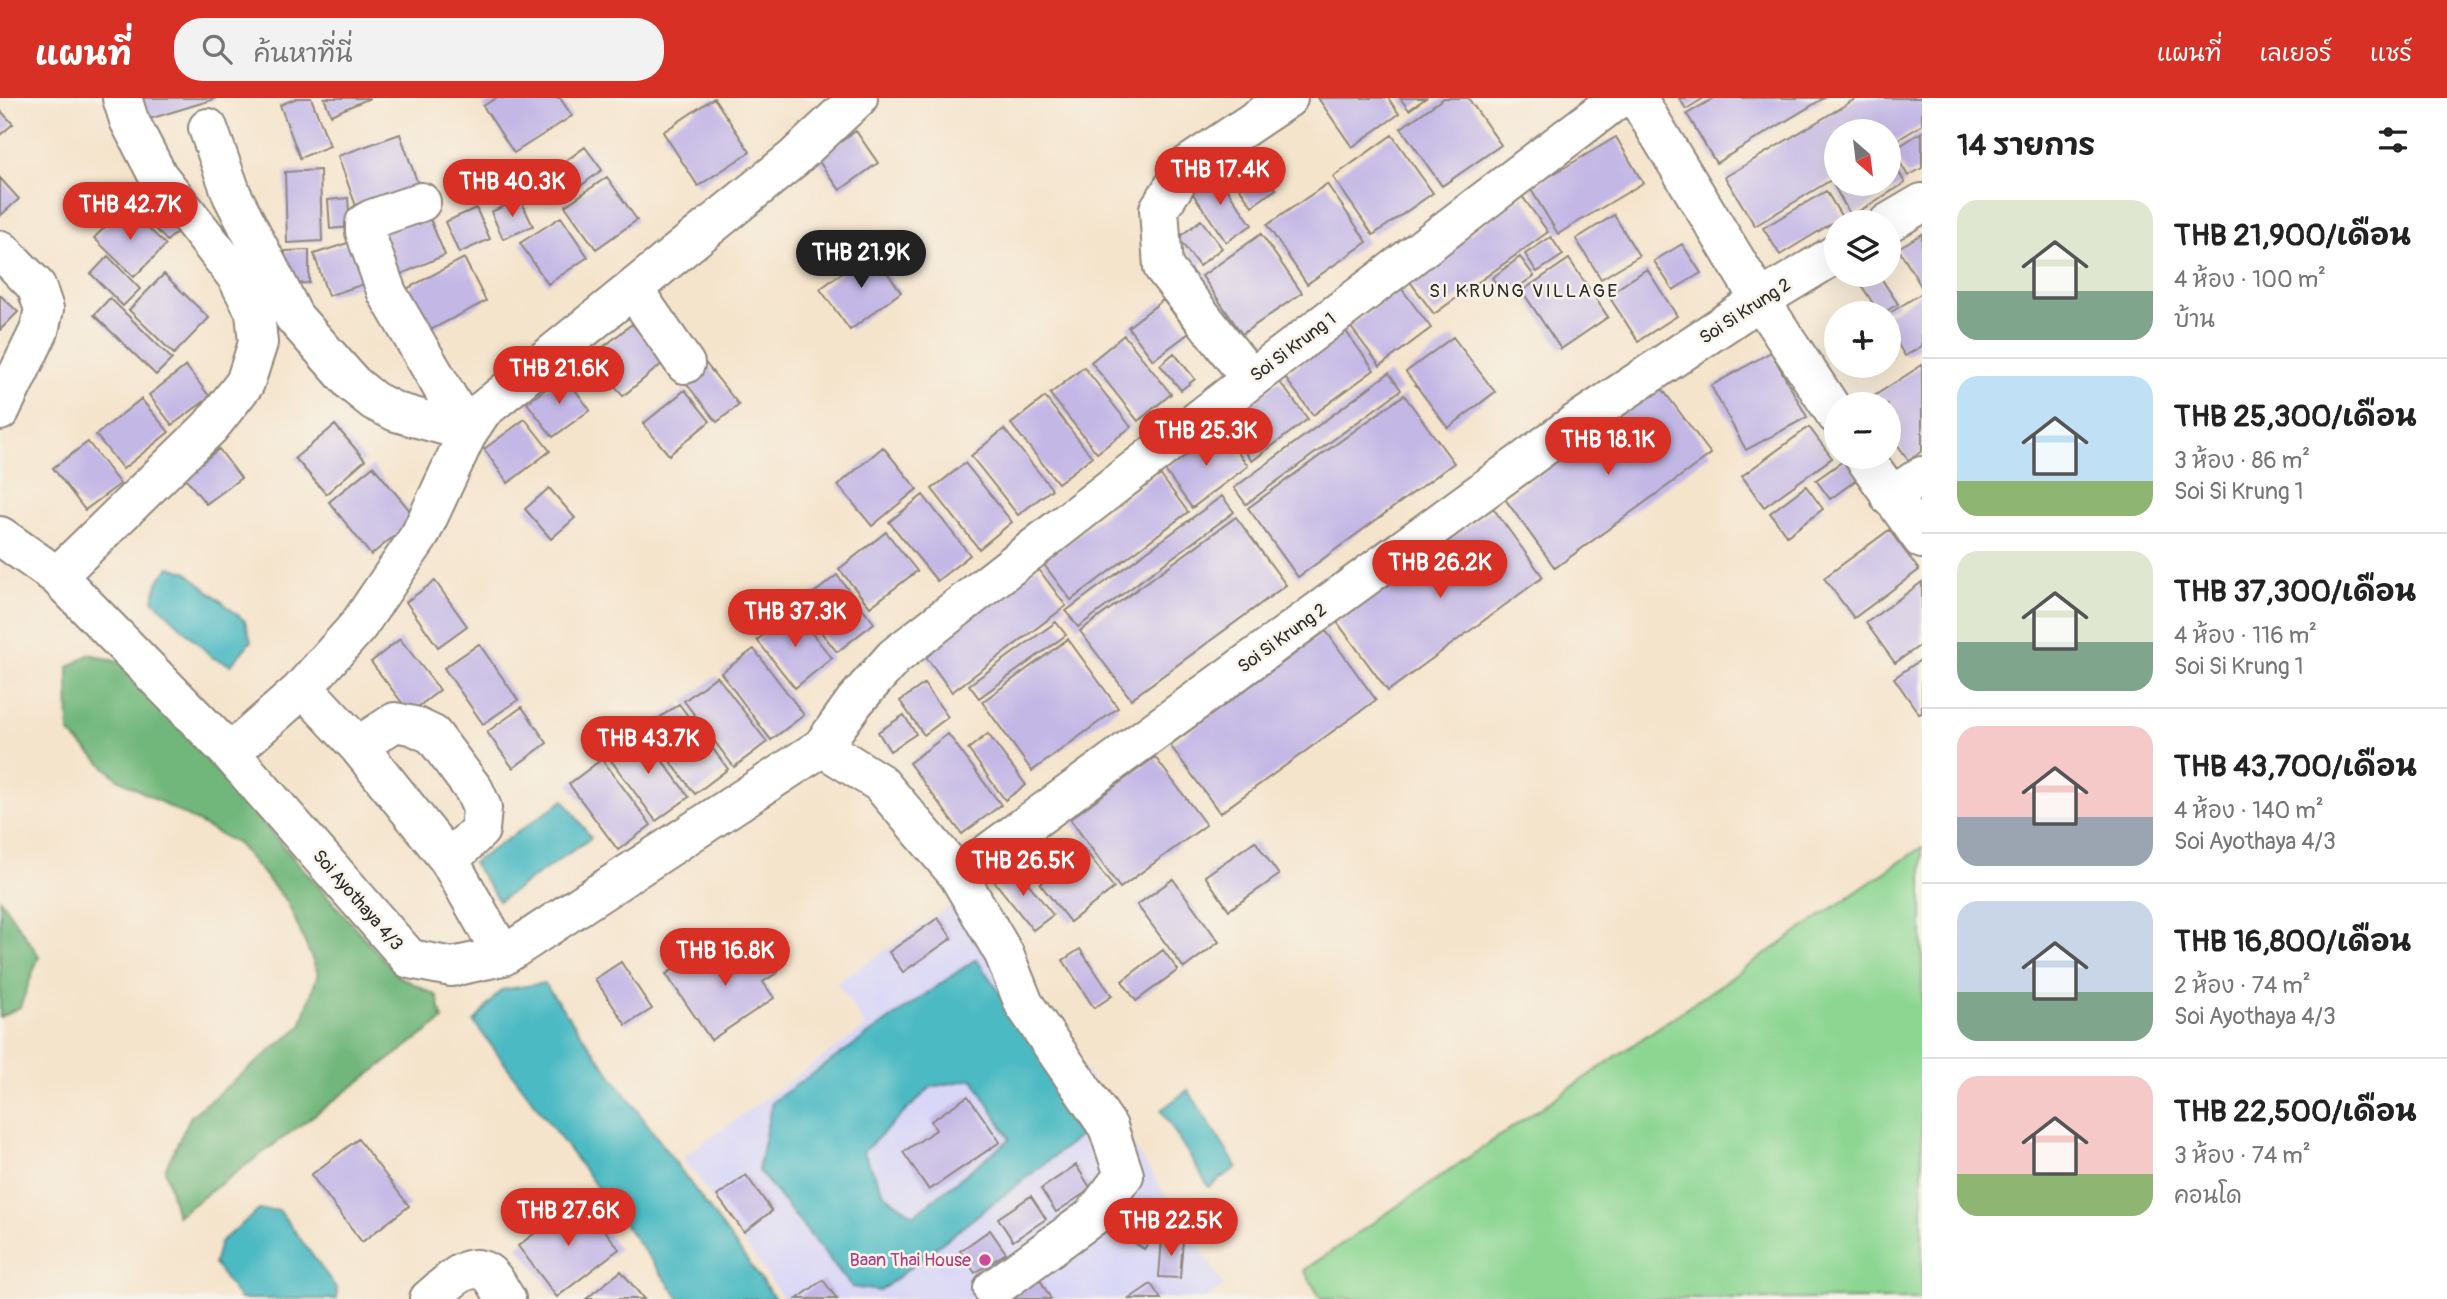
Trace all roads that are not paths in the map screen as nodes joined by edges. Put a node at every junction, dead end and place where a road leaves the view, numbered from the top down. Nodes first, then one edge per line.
1 (122, 98) edge
2 (859, 98) edge
3 (1288, 98) edge
4 (1619, 98) edge
5 (1637, 98) edge
6 (208, 128) dead end
7 (421, 202) dead end
8 (1922, 202) edge
9 (1901, 215) edge
10 (1, 250) edge
11 (1824, 261) edge
12 (633, 289) junction
13 (1760, 300) junction
14 (685, 364) dead end
15 (1251, 379) junction
16 (1824, 397) edge
17 (0, 411) edge
18 (468, 432) junction
19 (1872, 469) edge
20 (1922, 477) edge
21 (1890, 497) junction
22 (0, 536) edge
23 (1922, 539) edge
24 (57, 576) junction
25 (300, 691) junction
26 (358, 746) junction
27 (822, 747) junction
28 (230, 752) junction
29 (449, 860) junction
30 (958, 875) junction
31 (503, 956) junction
32 (993, 1289) dead end
33 (429, 1299) edge
34 (506, 1299) edge

1 - 24 street
2 - 12 street
3 - 15 street
4 - 15 street, Soi Si Krung 1
5 - 13 street
6 - 18 street
7 - 18 street
8 - 9 street
10 - 17 street
11 - 13 street, Soi Si Krung 2
12 - 14 street
12 - 18 street
13 - 16 street
13 - 30 street, Soi Si Krung 2
15 - 27 street, Soi Si Krung 1
18 - 25 street
19 - 21 street
20 - 21 street
21 - 23 street
22 - 24 street, Soi Ayothaya 4/3
24 - 28 street, Soi Ayothaya 4/3
25 - 26 street
25 - 28 street
26 - 29 street
26 - 29 street
27 - 30 street
27 - 31 street, Soi Ayothaya 4/3
28 - 31 street, Soi Ayothaya 4/3
29 - 31 street
30 - 32 street
33 - 34 street

